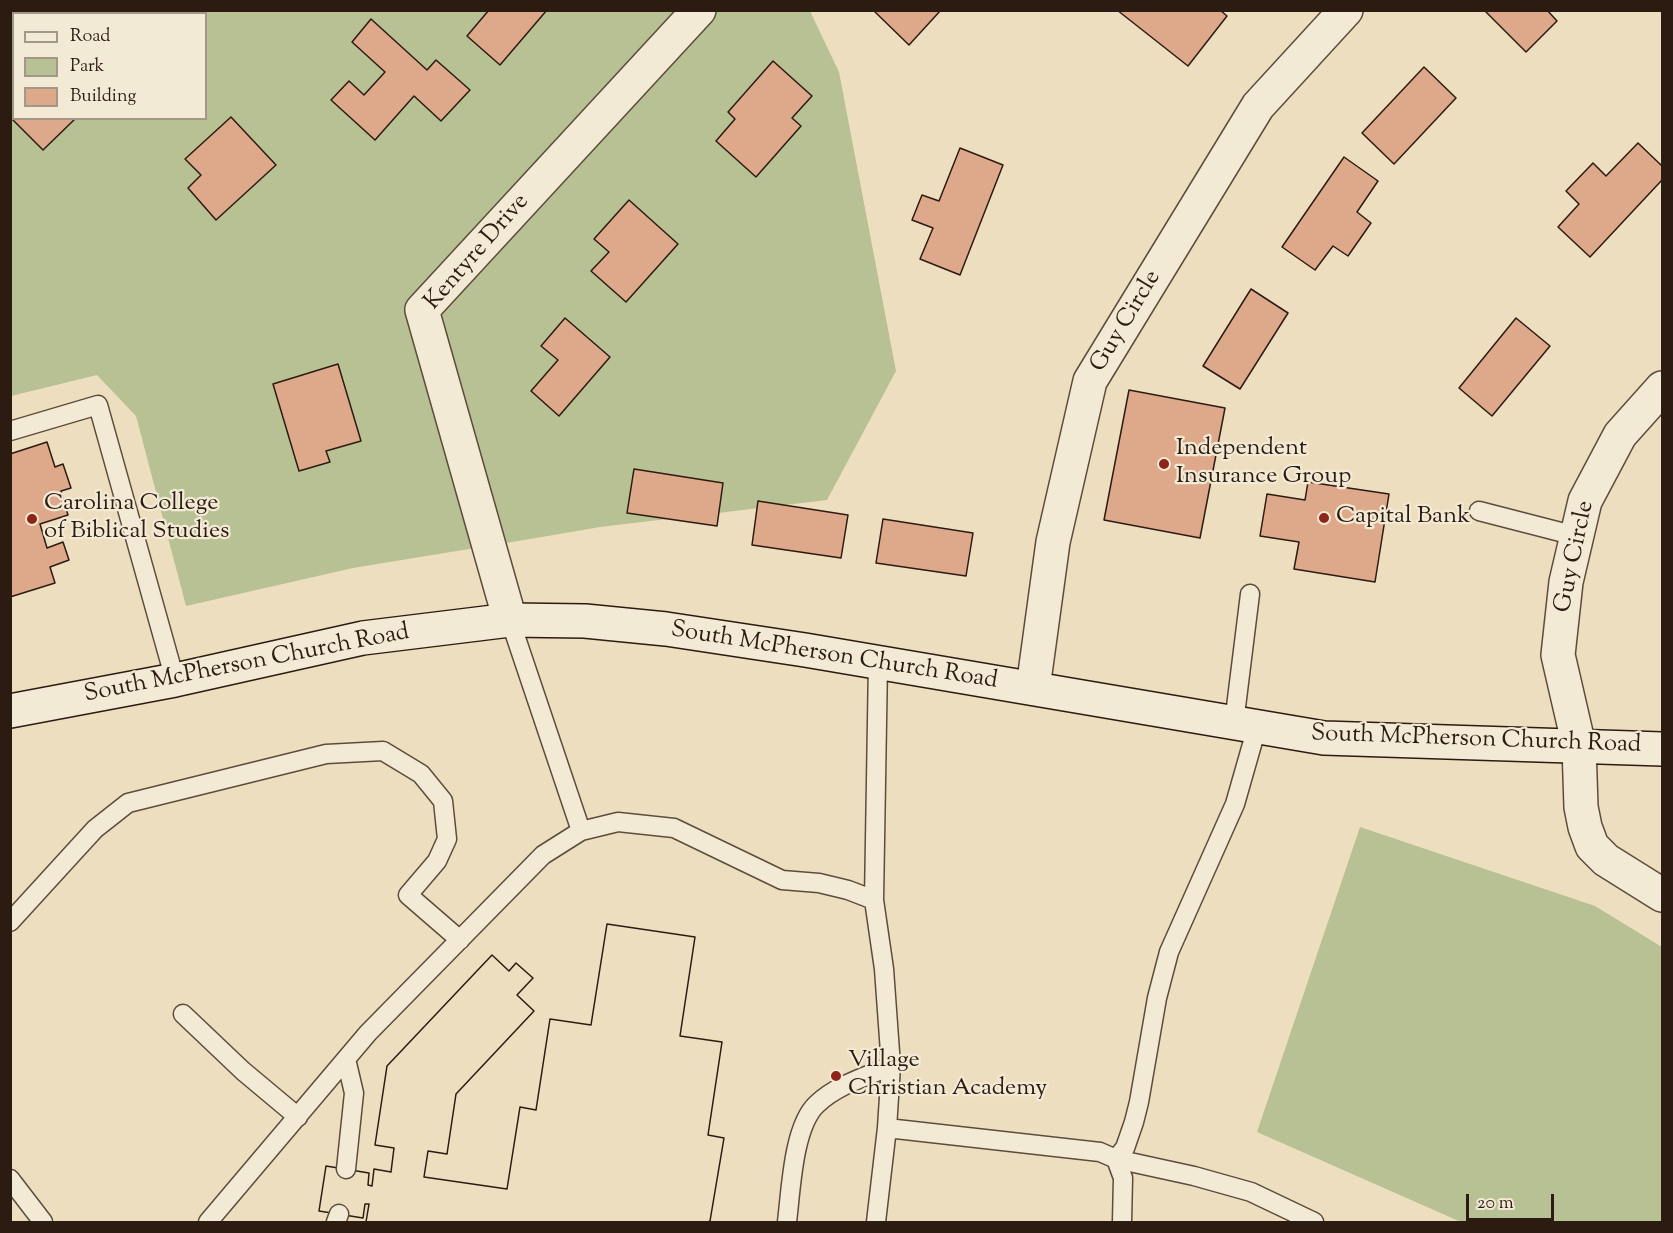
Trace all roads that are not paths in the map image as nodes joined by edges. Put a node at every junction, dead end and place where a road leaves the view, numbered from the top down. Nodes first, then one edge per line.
1 (699, 10) edge
2 (1346, 10) edge
3 (1662, 388) edge
4 (10, 431) edge
5 (1479, 510) dead end
6 (1576, 536) junction
7 (1250, 594) dead end
8 (510, 620) junction
9 (878, 662) junction
10 (176, 680) junction
11 (1033, 688) junction
12 (10, 711) edge
13 (1246, 725) junction
14 (1580, 746) junction
15 (1662, 749) edge
16 (581, 831) junction
17 (1662, 895) edge
18 (874, 900) junction
19 (10, 922) edge
20 (460, 940) junction
21 (183, 1014) dead end
22 (346, 1059) junction
23 (891, 1066) junction
24 (297, 1117) junction
25 (887, 1128) junction
26 (1116, 1159) junction
27 (346, 1169) dead end
28 (10, 1179) edge
29 (43, 1222) edge
30 (208, 1222) edge
31 (787, 1222) edge
32 (876, 1222) edge
33 (1122, 1222) edge
34 (1314, 1222) edge

1 - 8 street, Kentyre Drive
2 - 11 street, Guy Circle
3 - 6 street, Guy Circle
4 - 10 lane
5 - 6 lane
6 - 14 street, Guy Circle
7 - 13 lane
8 - 9 street, South McPherson Church Road
8 - 10 street, South McPherson Church Road
8 - 16 lane
9 - 11 street, South McPherson Church Road
9 - 18 lane
10 - 12 street, South McPherson Church Road
11 - 13 street, South McPherson Church Road
13 - 14 street, South McPherson Church Road
13 - 26 lane
14 - 15 street, South McPherson Church Road
14 - 17 street, Guy Circle
16 - 18 lane
16 - 20 lane
18 - 23 lane
19 - 20 lane
20 - 22 lane
21 - 24 lane
22 - 24 lane
22 - 27 lane
23 - 25 lane
23 - 31 lane
24 - 30 lane
25 - 26 lane
25 - 32 lane
26 - 33 lane
26 - 34 lane
28 - 29 lane

